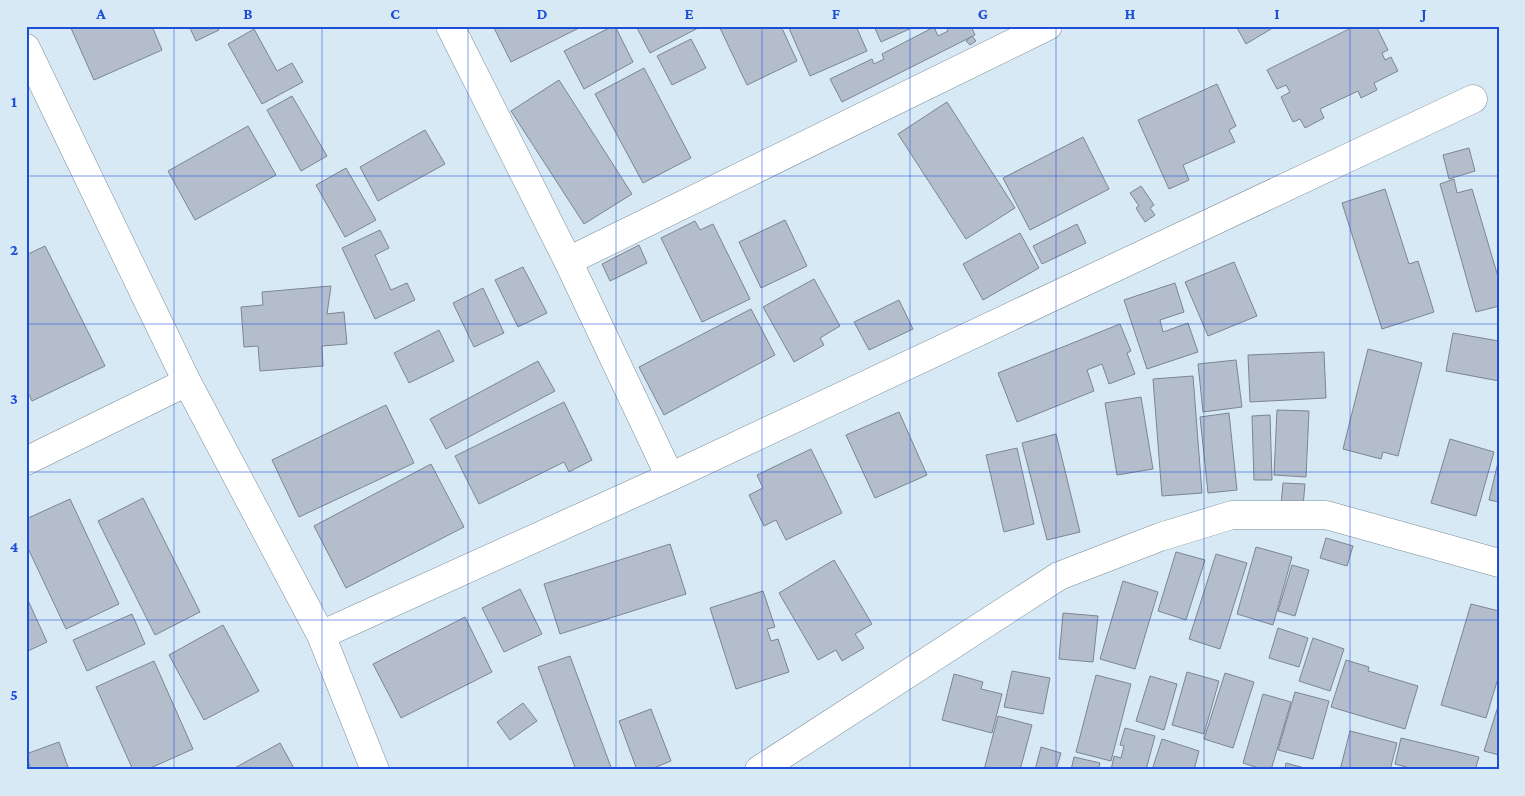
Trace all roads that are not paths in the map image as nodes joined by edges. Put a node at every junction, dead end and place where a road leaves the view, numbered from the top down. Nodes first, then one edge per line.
1 (450, 26) edge
2 (1048, 26) edge
3 (26, 48) edge
4 (1472, 99) dead end
5 (568, 261) junction
6 (187, 382) junction
7 (26, 461) edge
8 (670, 477) junction
9 (1499, 563) edge
10 (321, 635) junction
11 (375, 770) edge
12 (759, 770) edge

1 - 5 street
2 - 5 street
3 - 6 street
4 - 8 street
5 - 8 street
6 - 7 street
6 - 10 street
8 - 10 street
9 - 12 street
10 - 11 street

